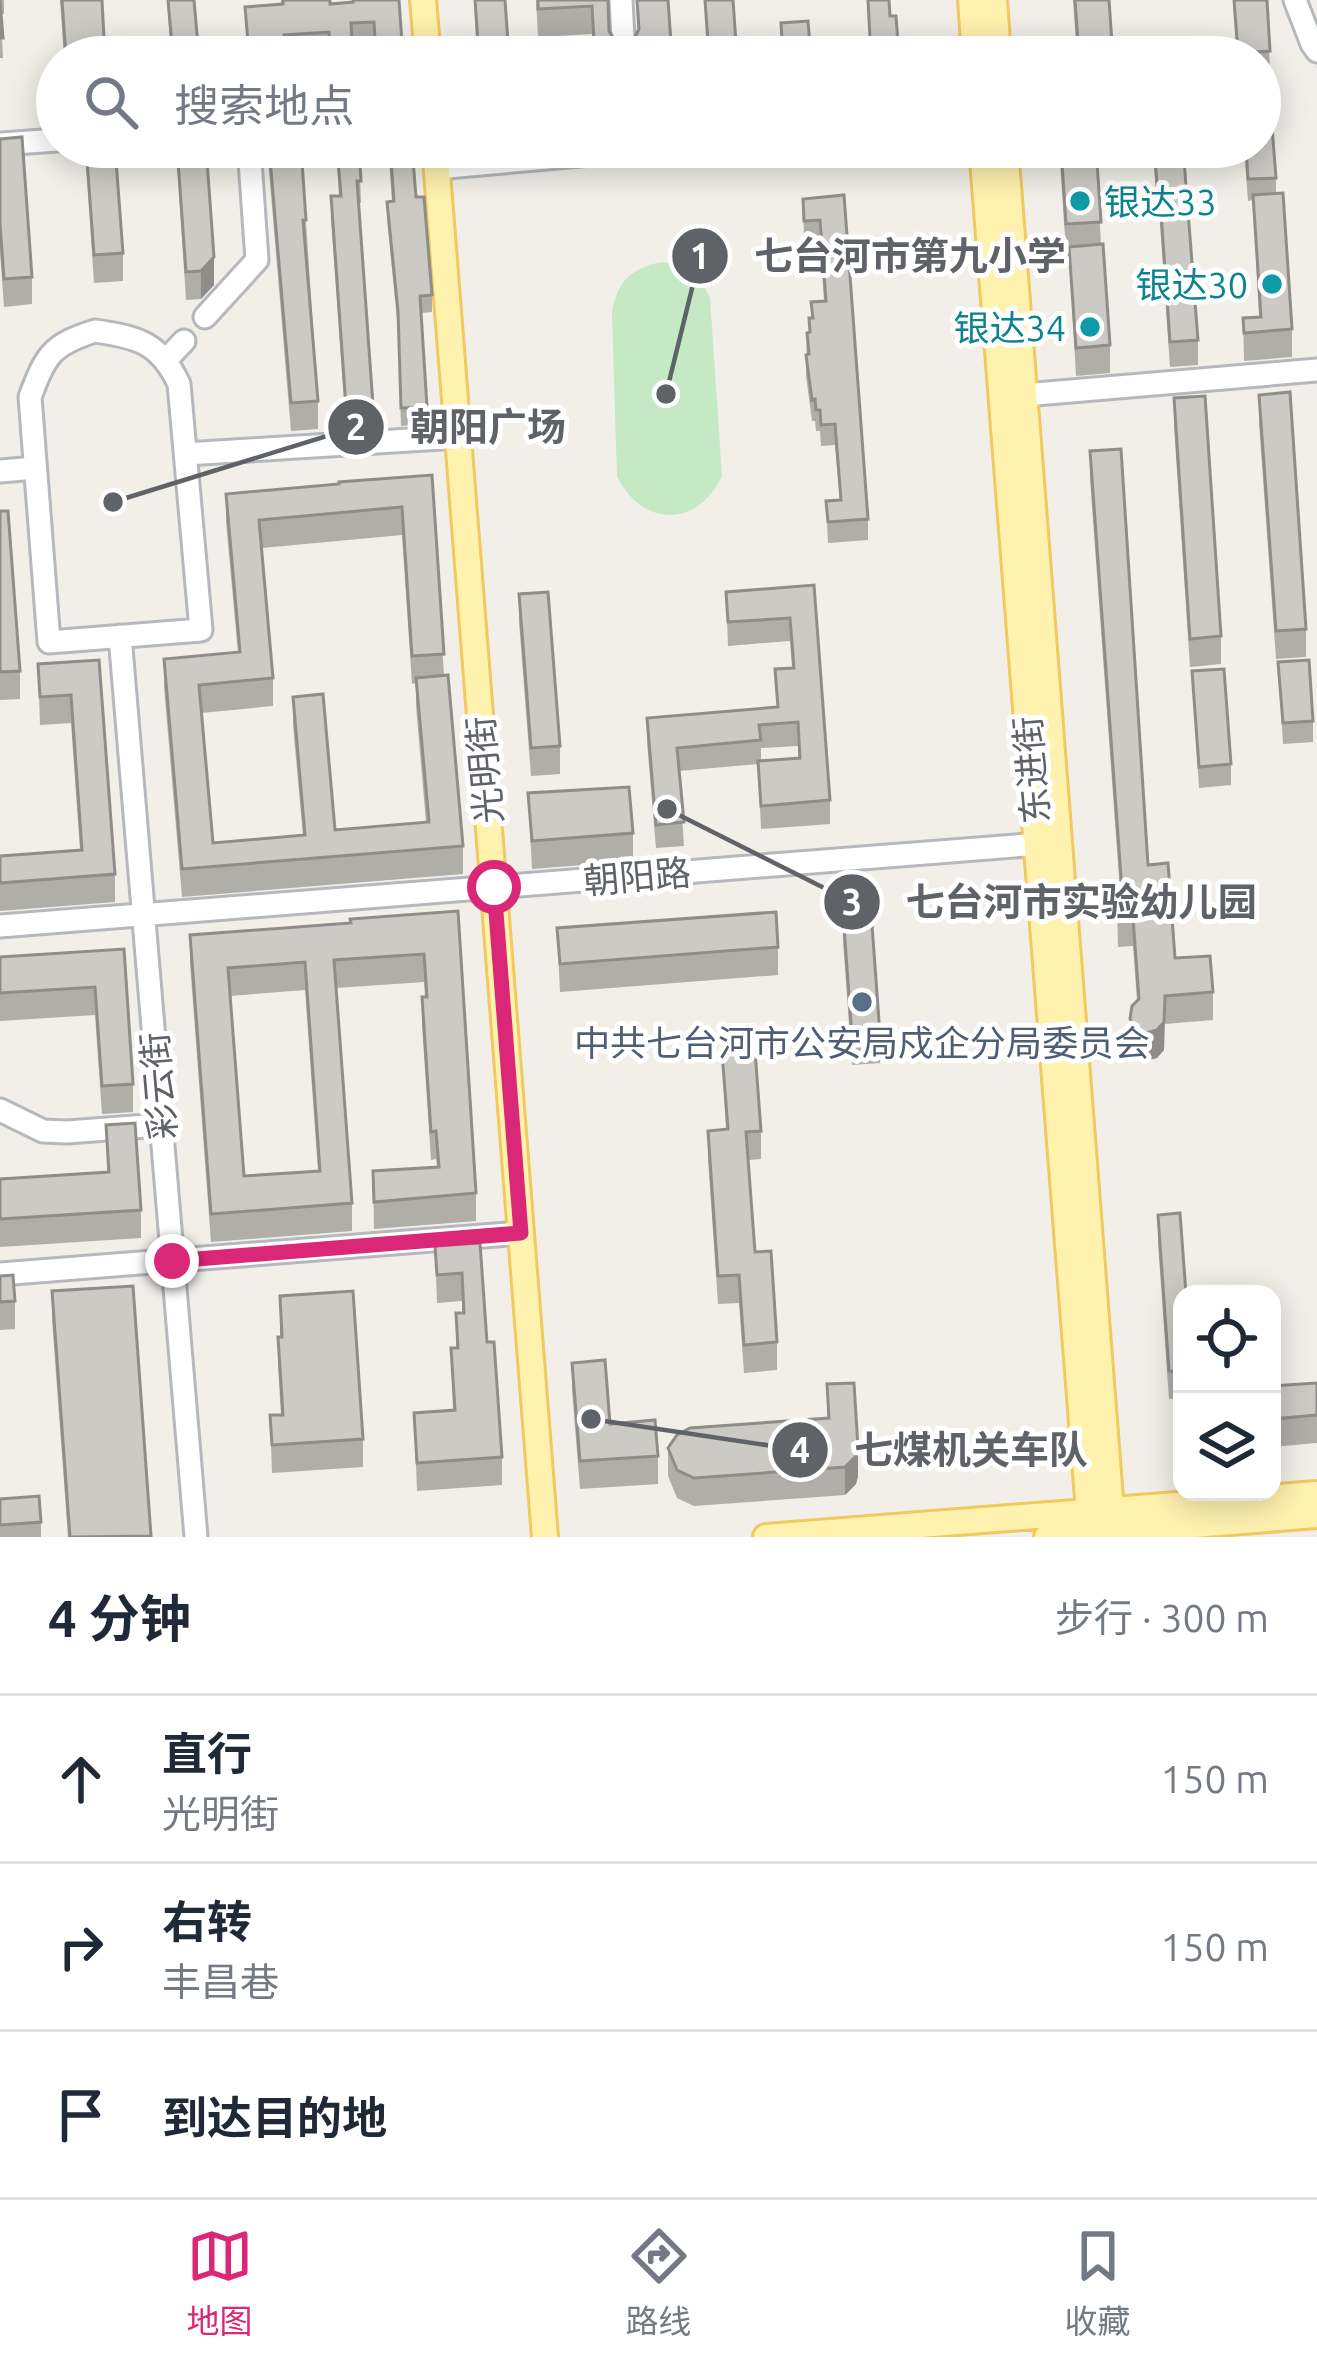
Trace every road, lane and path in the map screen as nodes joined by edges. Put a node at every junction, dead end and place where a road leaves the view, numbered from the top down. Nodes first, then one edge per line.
1 (423, 0) edge
2 (621, 0) edge
3 (970, 0) edge
4 (994, 0) edge
5 (1295, 0) edge
6 (426, 36) edge
7 (623, 36) edge
8 (973, 36) edge
9 (997, 36) edge
10 (1317, 51) edge
11 (36, 141) edge
12 (0, 144) edge
13 (250, 168) edge
14 (437, 168) edge
15 (984, 168) edge
16 (1007, 168) edge
17 (206, 317) dead end
18 (184, 341) dead end
19 (167, 359) junction
20 (1317, 370) edge
21 (1024, 395) junction
22 (458, 437) junction
23 (186, 454) junction
24 (35, 468) junction
25 (0, 471) edge
26 (120, 635) junction
27 (1048, 843) junction
28 (494, 887) junction
29 (143, 914) junction
30 (0, 926) edge
31 (0, 1110) edge
32 (161, 1125) junction
33 (521, 1233) junction
34 (172, 1261) junction
35 (0, 1274) edge
36 (1317, 1494) edge
37 (1317, 1516) edge
38 (1101, 1527) edge
39 (196, 1537) edge
40 (544, 1537) edge
41 (766, 1537) edge
42 (1047, 1537) edge

1 - 6 main road
2 - 7 street
3 - 8 main road
4 - 9 main road
5 - 10 street
11 - 12 street
13 - 17 street
14 - 22 main road, 光明街
15 - 27 main road, 东进街
16 - 21 main road, 东进街
18 - 19 street
19 - 23 street
19 - 24 street
20 - 21 street
21 - 27 main road, 东进街
22 - 23 street
22 - 28 main road, 光明街
23 - 26 street
24 - 25 street
24 - 26 street
26 - 29 street, 彩云街
27 - 28 street, 朝阳路
27 - 38 main road, 东进街
28 - 29 street, 朝阳路
28 - 33 main road, 光明街
29 - 30 street, 朝阳路
29 - 32 street, 彩云街
31 - 32 street
32 - 34 street, 彩云街
33 - 34 street
33 - 40 main road, 光明街
34 - 35 street
34 - 39 street, 彩云街
36 - 38 main road
37 - 38 main road
38 - 41 main road
38 - 42 main road

